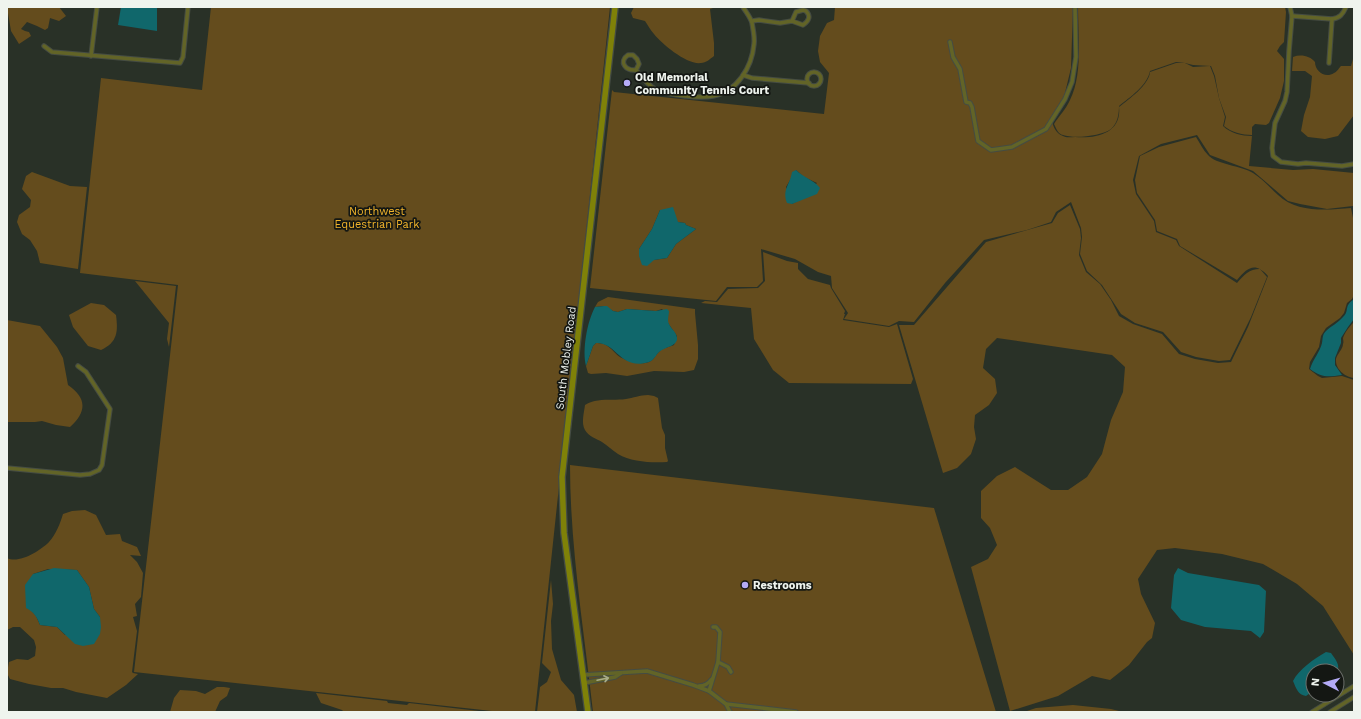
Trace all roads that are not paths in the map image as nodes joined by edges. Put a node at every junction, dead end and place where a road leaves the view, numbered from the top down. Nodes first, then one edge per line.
1 (97, 7) edge
2 (188, 7) edge
3 (615, 7) edge
4 (743, 7) edge
5 (1075, 7) edge
6 (1290, 7) edge
7 (1346, 7) edge
8 (1292, 16) junction
9 (1332, 19) junction
10 (752, 21) junction
11 (792, 21) junction
12 (950, 42) dead end
13 (44, 46) dead end
14 (91, 56) junction
15 (1329, 64) dead end
16 (636, 70) junction
17 (743, 75) junction
18 (809, 84) junction
19 (1354, 164) edge
20 (78, 366) dead end
21 (7, 468) edge
22 (713, 627) dead end
23 (718, 662) junction
24 (731, 672) dead end
25 (621, 673) junction
26 (583, 675) junction
27 (713, 678) junction
28 (584, 683) junction
29 (693, 685) junction
30 (1354, 686) edge
31 (709, 691) junction
32 (1354, 697) edge
33 (726, 704) junction
34 (588, 712) edge
35 (730, 712) edge
36 (796, 712) edge
37 (1312, 712) edge
38 (1330, 712) edge

1 - 14 street
2 - 14 street
3 - 26 street, South Mobley Road
4 - 10 street
5 - 12 street
6 - 8 street
7 - 9 street
8 - 9 street
8 - 19 street
9 - 15 street
10 - 11 street
10 - 17 street
11 - 11 street
13 - 14 street
16 - 16 street
16 - 17 street
17 - 18 street
18 - 18 street
20 - 21 street
22 - 23 street
23 - 24 street
23 - 27 street
25 - 26 street
28 -> 25 street
25 - 29 street
26 - 28 street, South Mobley Road
27 - 29 street
27 - 31 street
28 - 34 street, South Mobley Road
29 - 31 street
30 - 37 street
31 - 33 street
32 - 38 street
33 - 35 street
33 - 36 street

